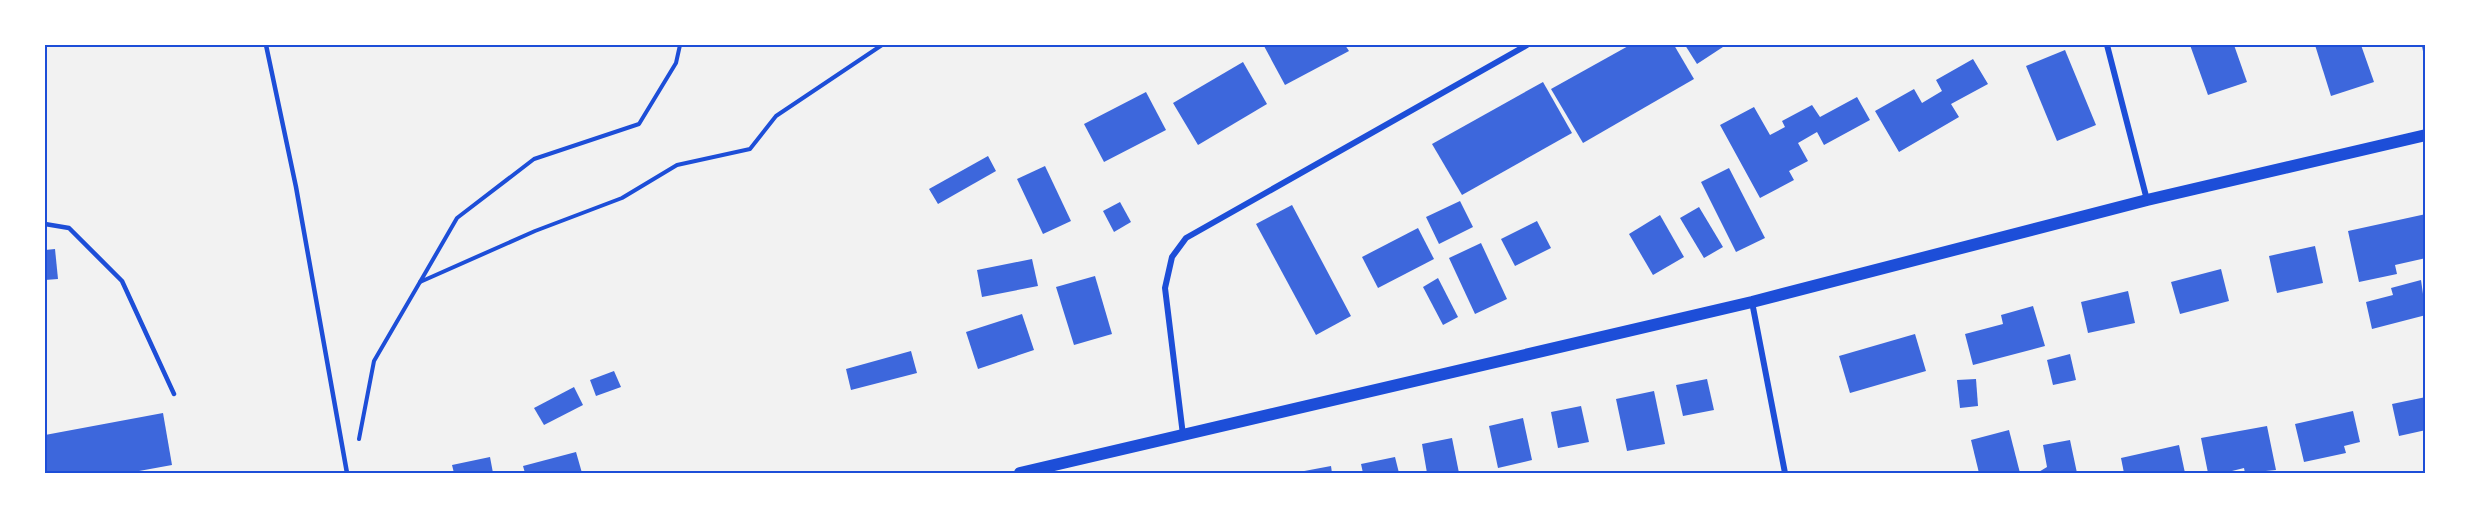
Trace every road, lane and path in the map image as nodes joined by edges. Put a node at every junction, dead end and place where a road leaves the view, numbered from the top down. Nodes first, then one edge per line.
1 (267, 45) edge
2 (680, 45) edge
3 (882, 45) edge
4 (1527, 45) edge
5 (2107, 45) edge
6 (2425, 45) edge
7 (2426, 51) edge
8 (2426, 135) edge
9 (2147, 200) junction
10 (45, 224) edge
11 (420, 282) junction
12 (1752, 302) junction
13 (174, 394) dead end
14 (1184, 435) junction
15 (357, 450) dead end
16 (347, 473) edge
17 (1020, 473) edge
18 (1785, 473) edge

1 - 16 lane
2 - 11 path
3 - 11 path
4 - 14 street
5 - 9 street
6 - 7 street
8 - 9 main road
9 - 12 main road
10 - 13 lane
11 - 15 path
12 - 14 main road
12 - 18 street
14 - 17 main road

